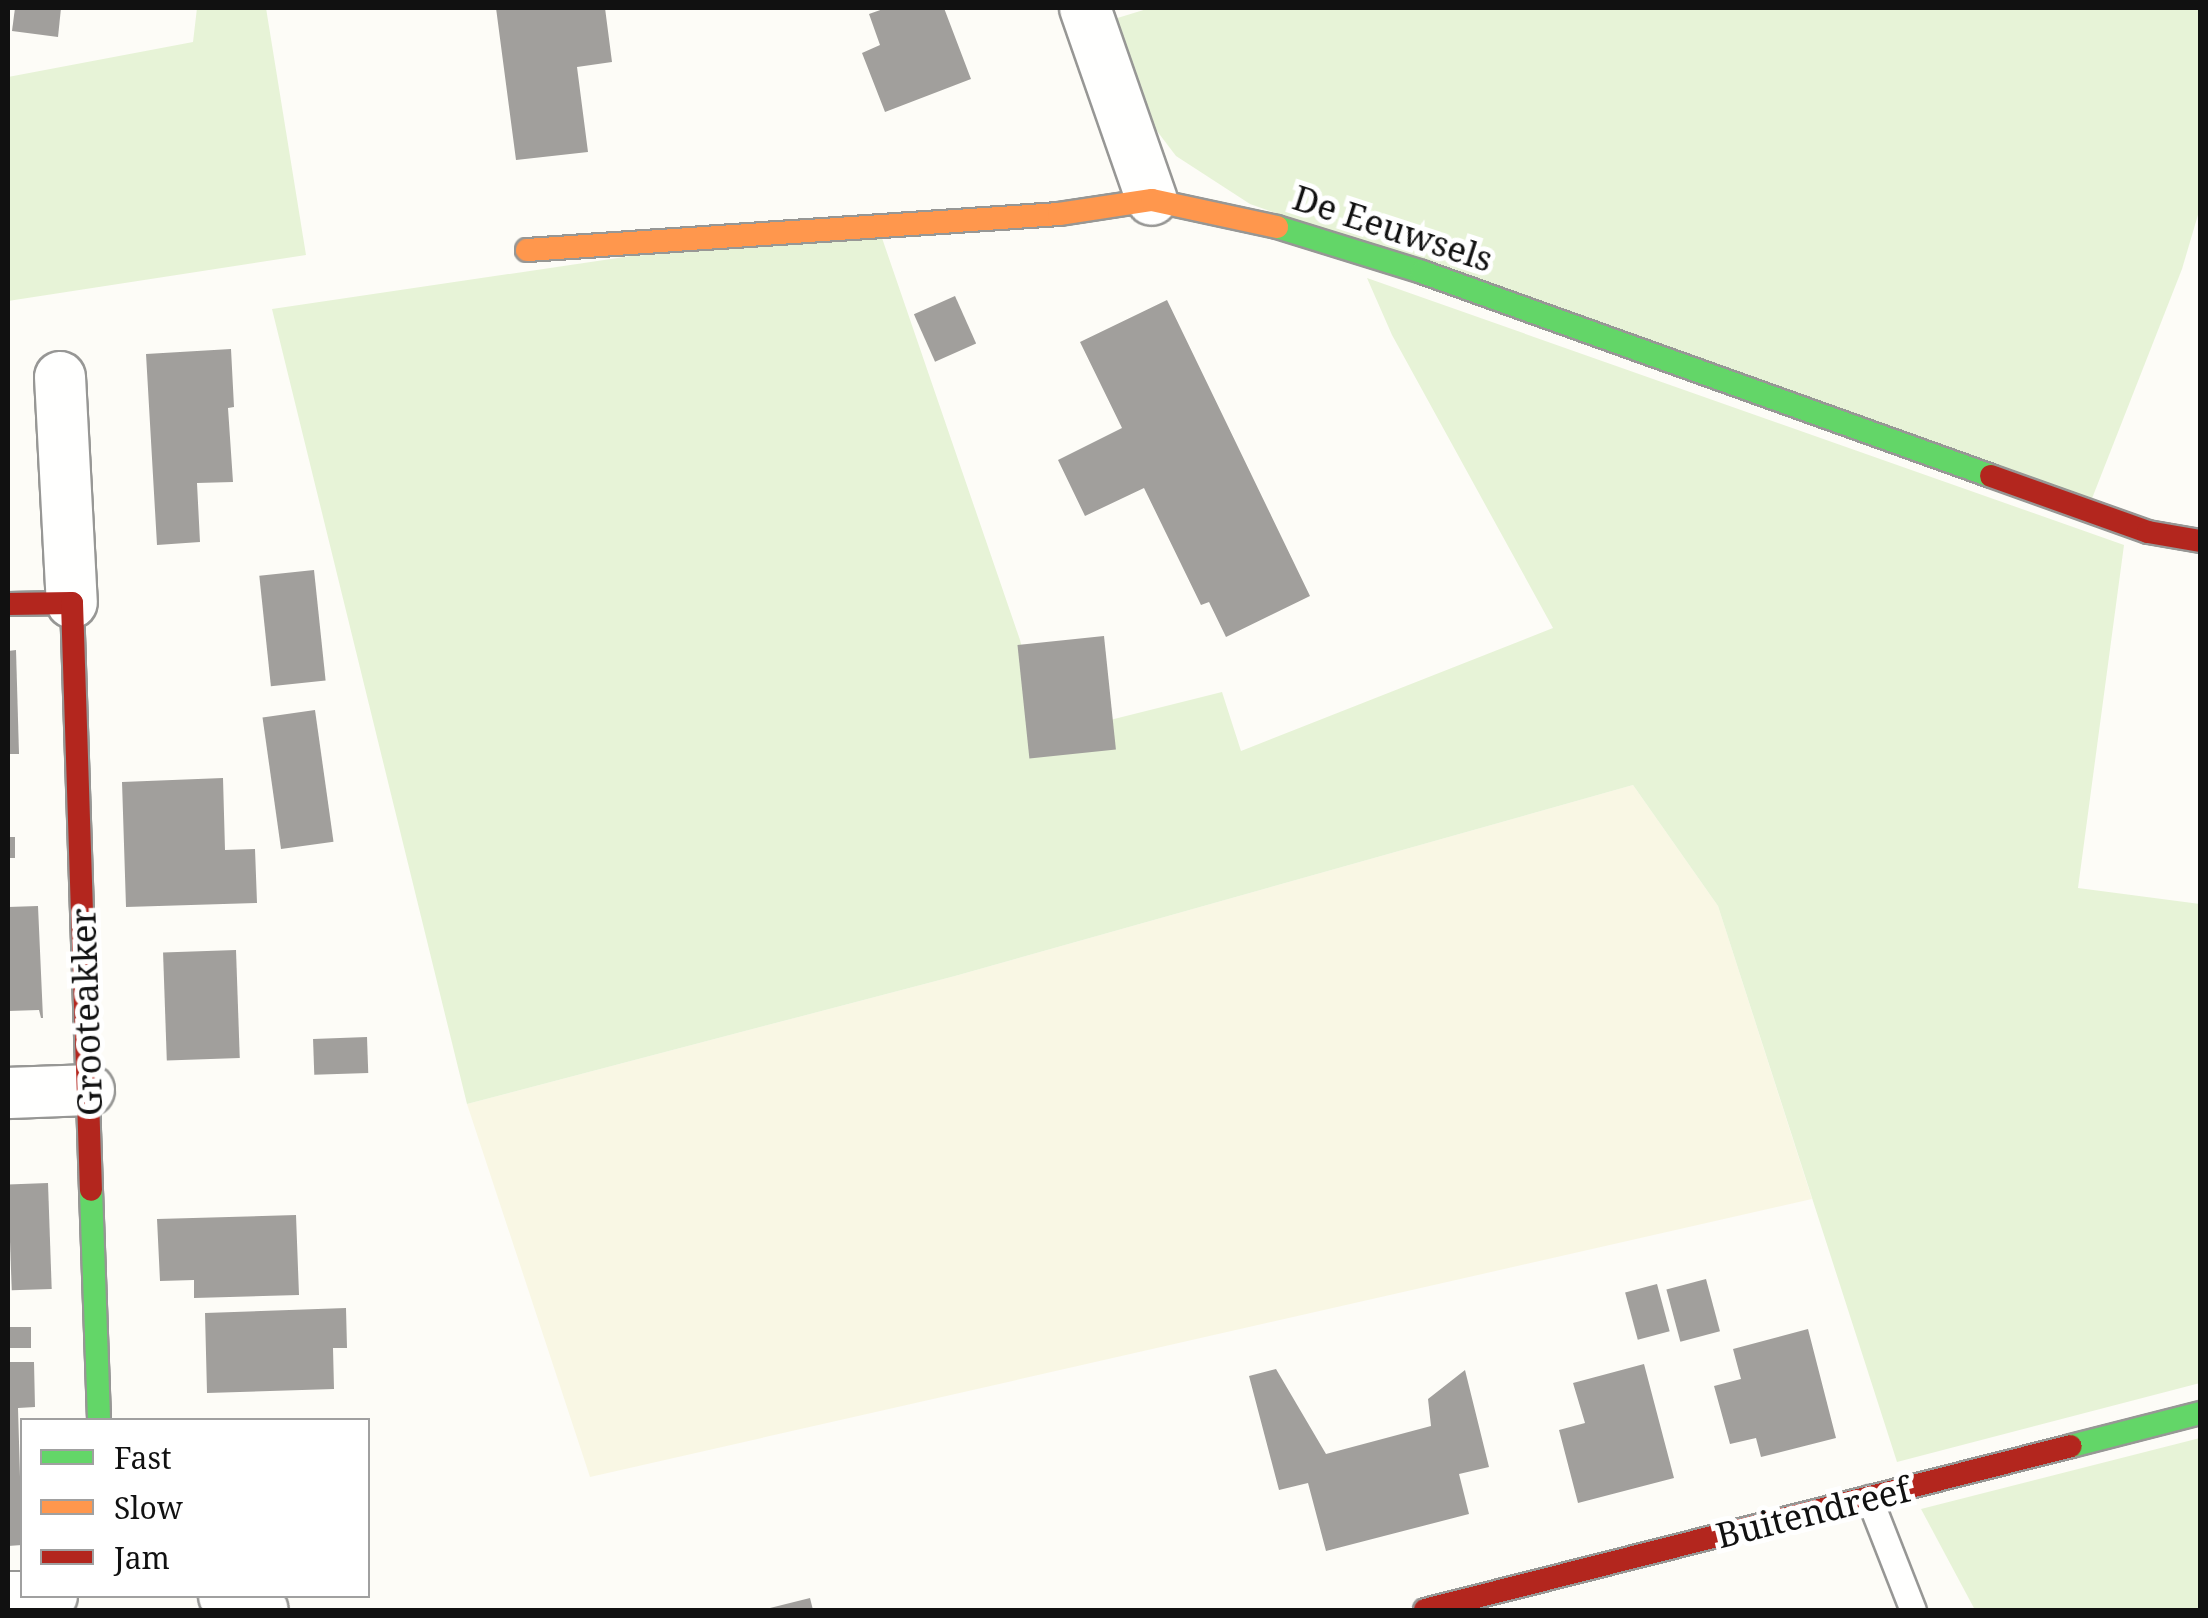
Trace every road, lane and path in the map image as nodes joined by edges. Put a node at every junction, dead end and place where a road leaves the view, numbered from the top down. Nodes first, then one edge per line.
1 (1085, 8) edge
2 (1152, 200) junction
3 (527, 250) dead end
4 (60, 377) dead end
5 (2200, 541) edge
6 (72, 602) junction
7 (8, 604) edge
8 (88, 1090) junction
9 (8, 1093) edge
10 (2200, 1414) edge
11 (99, 1418) edge
12 (1869, 1498) junction
13 (230, 1598) edge
14 (263, 1610) edge
15 (1424, 1610) edge
16 (1914, 1610) edge

1 - 2 street
2 - 3 street, De Eeuwsels
2 - 5 street, De Eeuwsels
4 - 6 street, Grooteakker
6 - 7 street
6 - 8 street, Grooteakker
8 - 9 street
8 - 11 street, Grooteakker
10 - 12 street, Buitendreef
12 - 15 street, Buitendreef
12 - 16 lane
13 - 14 street

